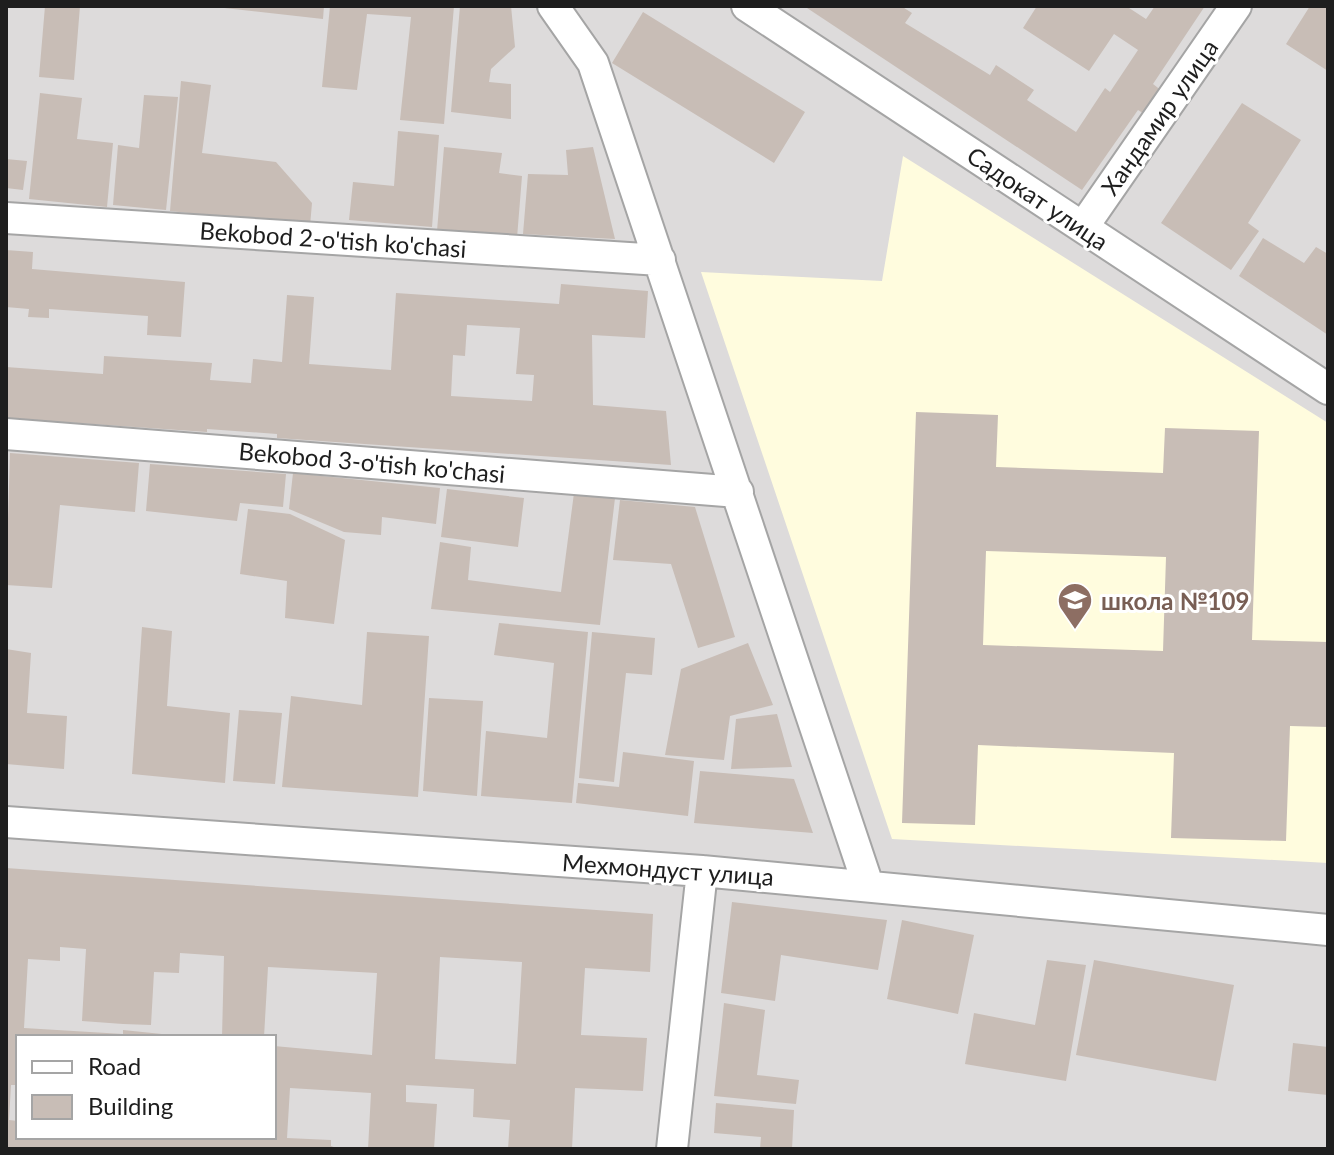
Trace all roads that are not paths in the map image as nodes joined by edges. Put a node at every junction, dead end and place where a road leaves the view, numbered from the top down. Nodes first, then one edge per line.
1 (553, 6) edge
2 (747, 6) edge
3 (1236, 6) edge
4 (6, 218) edge
5 (1083, 227) junction
6 (660, 260) junction
7 (1328, 389) edge
8 (6, 434) edge
9 (738, 492) junction
10 (6, 822) edge
11 (702, 871) junction
12 (868, 885) junction
13 (1328, 930) edge
14 (672, 1149) edge

1 - 6 street
2 - 5 street, Садокат улица
3 - 5 street, Хандамир улица
4 - 6 street, Bekobod 2-o'tish ko'chasi
5 - 7 street, Садокат улица
6 - 9 street
8 - 9 street, Bekobod 3-o'tish ko'chasi
9 - 12 street
10 - 11 street, Мехмондуст улица
11 - 12 street, Мехмондуст улица
11 - 14 street
12 - 13 street, Мехмондуст улица

